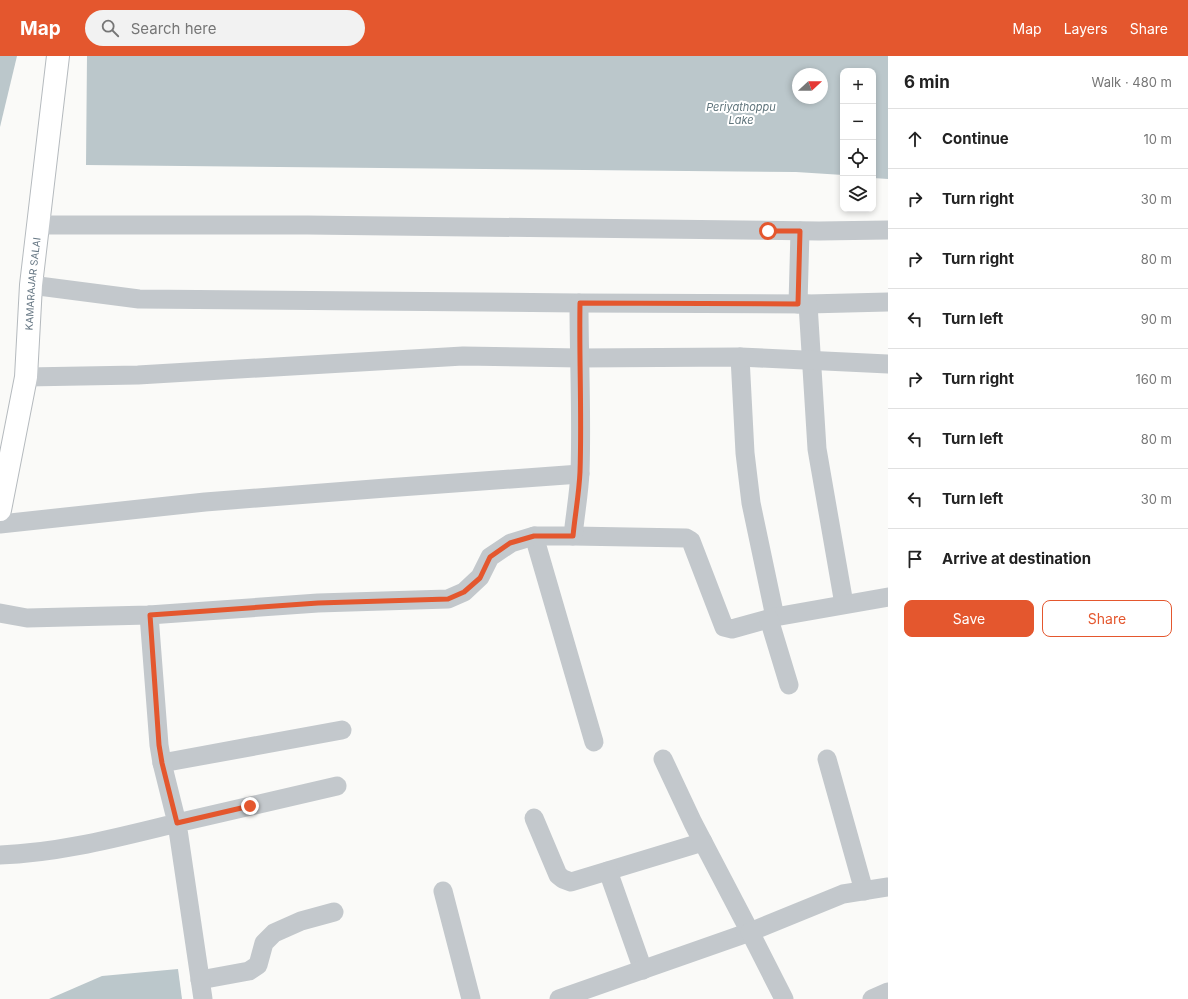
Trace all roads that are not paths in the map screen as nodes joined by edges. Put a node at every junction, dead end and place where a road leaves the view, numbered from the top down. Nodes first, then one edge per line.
1 (58, 56) edge
2 (38, 225) junction
3 (888, 230) edge
4 (800, 231) junction
5 (31, 285) junction
6 (888, 302) edge
7 (580, 303) junction
8 (803, 304) junction
9 (740, 357) junction
10 (579, 358) junction
11 (811, 361) junction
12 (888, 364) edge
13 (26, 378) junction
14 (580, 474) junction
15 (0, 510) edge
16 (0, 524) edge
17 (534, 536) junction
18 (573, 536) junction
19 (888, 597) edge
20 (844, 604) junction
21 (0, 613) edge
22 (150, 615) junction
23 (772, 618) junction
24 (789, 685) dead end
25 (342, 730) dead end
26 (594, 742) dead end
27 (663, 759) dead end
28 (828, 759) dead end
29 (162, 763) junction
30 (337, 786) dead end
31 (534, 818) dead end
32 (177, 823) junction
33 (704, 842) junction
34 (0, 855) edge
35 (608, 871) junction
36 (888, 887) edge
37 (443, 891) dead end
38 (864, 891) junction
39 (334, 912) dead end
40 (750, 932) junction
41 (643, 970) junction
42 (200, 980) junction
43 (888, 992) edge
44 (203, 999) edge
45 (472, 999) edge
46 (559, 999) edge
47 (784, 999) edge
48 (872, 999) edge

1 - 2 main road, KAMARAJAR SALAI
2 - 4 street
2 - 5 main road, KAMARAJAR SALAI
3 - 4 street
4 - 8 street
5 - 7 street
5 - 13 main road, KAMARAJAR SALAI
6 - 8 street
7 - 8 street
7 - 10 street
8 - 11 street
9 - 10 street
9 - 11 street
9 - 23 street
10 - 13 street
10 - 14 street
11 - 12 street
11 - 20 street
13 - 15 main road, KAMARAJAR SALAI
14 - 16 street
14 - 18 street
17 - 18 street
17 - 22 street
17 - 26 street
18 - 23 street
19 - 20 street
20 - 23 street
21 - 22 street
22 - 29 street
23 - 24 street
25 - 29 street
27 - 33 street
28 - 38 street
29 - 32 street
30 - 32 street
31 - 35 street
32 - 34 street
32 - 42 street
33 - 35 street
33 - 40 street
35 - 41 street
36 - 38 street
37 - 45 street
38 - 40 street
39 - 42 street
40 - 41 street
40 - 47 street
41 - 46 street
42 - 44 street
43 - 48 street

